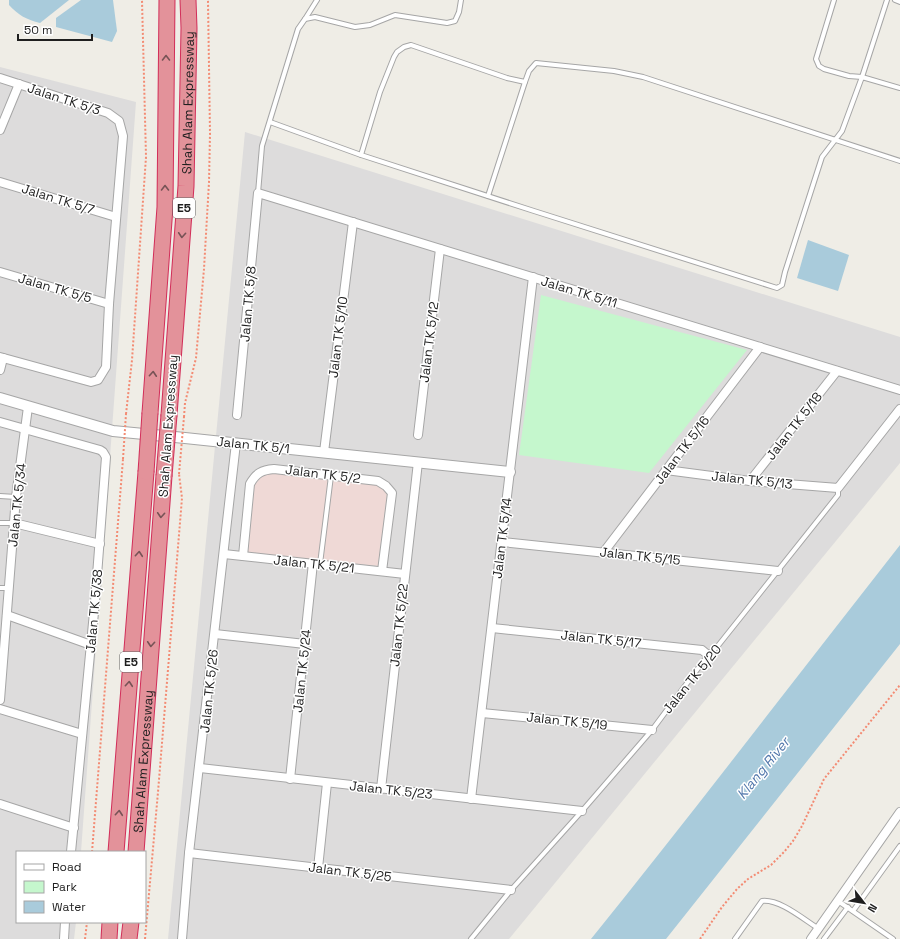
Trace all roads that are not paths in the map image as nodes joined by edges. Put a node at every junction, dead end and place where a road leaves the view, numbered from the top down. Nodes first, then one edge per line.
1 (167, 0) edge
2 (188, 0) edge
3 (316, 0) edge
4 (461, 0) edge
5 (834, 0) edge
6 (887, 0) edge
7 (895, 0) edge
8 (900, 2) edge
9 (305, 18) junction
10 (862, 77) junction
11 (0, 78) edge
12 (525, 82) junction
13 (19, 84) junction
14 (900, 88) edge
15 (270, 122) junction
16 (0, 130) edge
17 (835, 140) junction
18 (361, 154) junction
19 (900, 161) edge
20 (0, 182) edge
21 (258, 193) junction
22 (488, 196) junction
23 (116, 217) junction
24 (353, 222) junction
25 (440, 249) junction
26 (0, 272) edge
27 (533, 277) junction
28 (109, 304) junction
29 (760, 347) junction
30 (2, 358) edge
31 (0, 370) edge
32 (837, 371) junction
33 (900, 390) edge
34 (0, 398) edge
35 (28, 406) junction
36 (900, 409) edge
37 (238, 415) dead end
38 (0, 422) edge
39 (25, 429) junction
40 (418, 435) dead end
41 (236, 443) junction
42 (324, 452) junction
43 (418, 462) junction
44 (666, 470) junction
45 (510, 472) junction
46 (331, 475) junction
47 (750, 481) junction
48 (838, 488) junction
49 (0, 496) edge
50 (16, 497) junction
51 (0, 523) edge
52 (14, 523) junction
53 (502, 542) junction
54 (100, 544) junction
55 (603, 553) junction
56 (224, 554) junction
57 (243, 556) junction
58 (317, 564) junction
59 (382, 571) junction
60 (778, 571) junction
61 (405, 574) junction
62 (0, 588) edge
63 (9, 588) junction
64 (7, 615) junction
65 (492, 628) junction
66 (215, 634) junction
67 (304, 644) junction
68 (91, 645) junction
69 (708, 655) junction
70 (0, 700) edge
71 (0, 709) edge
72 (482, 713) junction
73 (652, 730) junction
74 (82, 734) junction
75 (200, 768) junction
76 (290, 779) junction
77 (327, 783) junction
78 (381, 789) junction
79 (472, 799) junction
80 (0, 804) edge
81 (582, 811) junction
82 (900, 812) edge
83 (74, 828) junction
84 (900, 846) edge
85 (71, 851) edge
86 (116, 851) edge
87 (136, 851) edge
88 (189, 853) junction
89 (318, 868) junction
90 (511, 890) junction
91 (838, 901) junction
92 (848, 907) junction
93 (853, 911) junction
94 (65, 923) edge
95 (110, 923) edge
96 (131, 923) edge
97 (819, 929) junction
98 (64, 939) edge
99 (109, 939) edge
100 (129, 939) edge
101 (182, 939) edge
102 (471, 939) edge
103 (735, 939) edge
104 (811, 939) edge
105 (824, 939) edge
106 (893, 939) edge

86 -> 1 highway, Shah Alam Expressway / E5, bridge
2 -> 87 highway, Shah Alam Expressway / E5, bridge
3 - 9 lane
4 - 9 lane
5 - 10 lane
6 - 10 lane
7 - 8 lane
9 - 15 lane
10 - 14 lane
10 - 17 lane
11 - 13 street, Jalan TK 5/3
12 - 17 lane
12 - 18 lane
12 - 22 lane
13 - 16 street
13 - 23 street, Jalan TK 5/3
15 - 18 lane
15 - 21 lane
17 - 19 lane
17 - 22 lane
18 - 22 lane
20 - 23 street, Jalan TK 5/7
21 - 24 street, Jalan TK 5/11
21 - 37 street, Jalan TK 5/8
23 - 28 street
24 - 25 street, Jalan TK 5/11
24 - 42 street, Jalan TK 5/10
25 - 27 street, Jalan TK 5/11
25 - 40 street, Jalan TK 5/12
26 - 28 street, Jalan TK 5/5
27 - 29 street, Jalan TK 5/11
27 - 45 street, Jalan TK 5/14
28 - 30 street
29 - 32 street, Jalan TK 5/11
29 - 44 street, Jalan TK 5/16
30 - 31 street
32 - 33 street, Jalan TK 5/11
32 - 47 street, Jalan TK 5/18
34 - 35 street, Jalan TK 5/1
35 - 39 street, Jalan TK 5/34
35 - 41 street, Jalan TK 5/1
36 - 48 street, Jalan TK 5/20
38 - 39 street, Jalan TK 5/38
39 - 50 street, Jalan TK 5/34
39 - 54 street, Jalan TK 5/38
41 - 42 street, Jalan TK 5/1
41 - 56 street, Jalan TK 5/26
42 - 43 street, Jalan TK 5/1
43 - 45 street, Jalan TK 5/1
43 - 61 street, Jalan TK 5/22
44 - 47 street, Jalan TK 5/13
44 - 55 street, Jalan TK 5/16
45 - 53 street, Jalan TK 5/14
46 - 57 street, Jalan TK 5/2
46 - 58 lane
46 - 59 street, Jalan TK 5/2
47 - 48 street, Jalan TK 5/13
48 - 60 lane, Jalan TK 5/20
49 - 50 lane
50 - 52 street, Jalan TK 5/34
51 - 52 lane
52 - 54 street
52 - 63 street, Jalan TK 5/34
53 - 55 street, Jalan TK 5/15
53 - 65 street, Jalan TK 5/14
54 - 68 street, Jalan TK 5/38
55 - 60 street, Jalan TK 5/15
56 - 57 street, Jalan TK 5/21
56 - 66 street, Jalan TK 5/26
57 - 58 street, Jalan TK 5/21
58 - 59 street, Jalan TK 5/21
58 - 67 street, Jalan TK 5/24
59 - 61 street, Jalan TK 5/21
60 - 69 lane, Jalan TK 5/20
61 - 78 street, Jalan TK 5/22
62 - 63 lane
63 - 64 street, Jalan TK 5/34
64 - 68 street
64 - 70 street, Jalan TK 5/34
65 - 69 street, Jalan TK 5/17
65 - 72 street, Jalan TK 5/14
66 - 67 street
66 - 75 street, Jalan TK 5/26
67 - 76 street, Jalan TK 5/24
68 - 74 street, Jalan TK 5/38
69 - 73 lane, Jalan TK 5/20
71 - 74 street
72 - 73 street, Jalan TK 5/19
72 - 79 street, Jalan TK 5/14
73 - 81 lane, Jalan TK 5/20
74 - 83 street, Jalan TK 5/38
75 - 76 street, Jalan TK 5/23
75 - 88 street, Jalan TK 5/26
76 - 77 street, Jalan TK 5/23
77 - 78 street, Jalan TK 5/23
77 - 89 street
78 - 79 street, Jalan TK 5/23
79 - 81 street, Jalan TK 5/23
80 - 83 street
81 - 90 lane, Jalan TK 5/20
82 - 91 street
83 - 85 street, Jalan TK 5/38
84 - 93 lane
88 - 89 street, Jalan TK 5/25
88 - 101 street, Jalan TK 5/26
89 - 90 street, Jalan TK 5/25
90 - 102 lane, Jalan TK 5/20
91 - 92 lane
91 - 97 street
92 - 93 lane
92 - 105 lane
93 - 106 lane
94 - 98 street
95 - 99 highway
96 - 100 highway
97 - 103 lane
97 - 104 street

